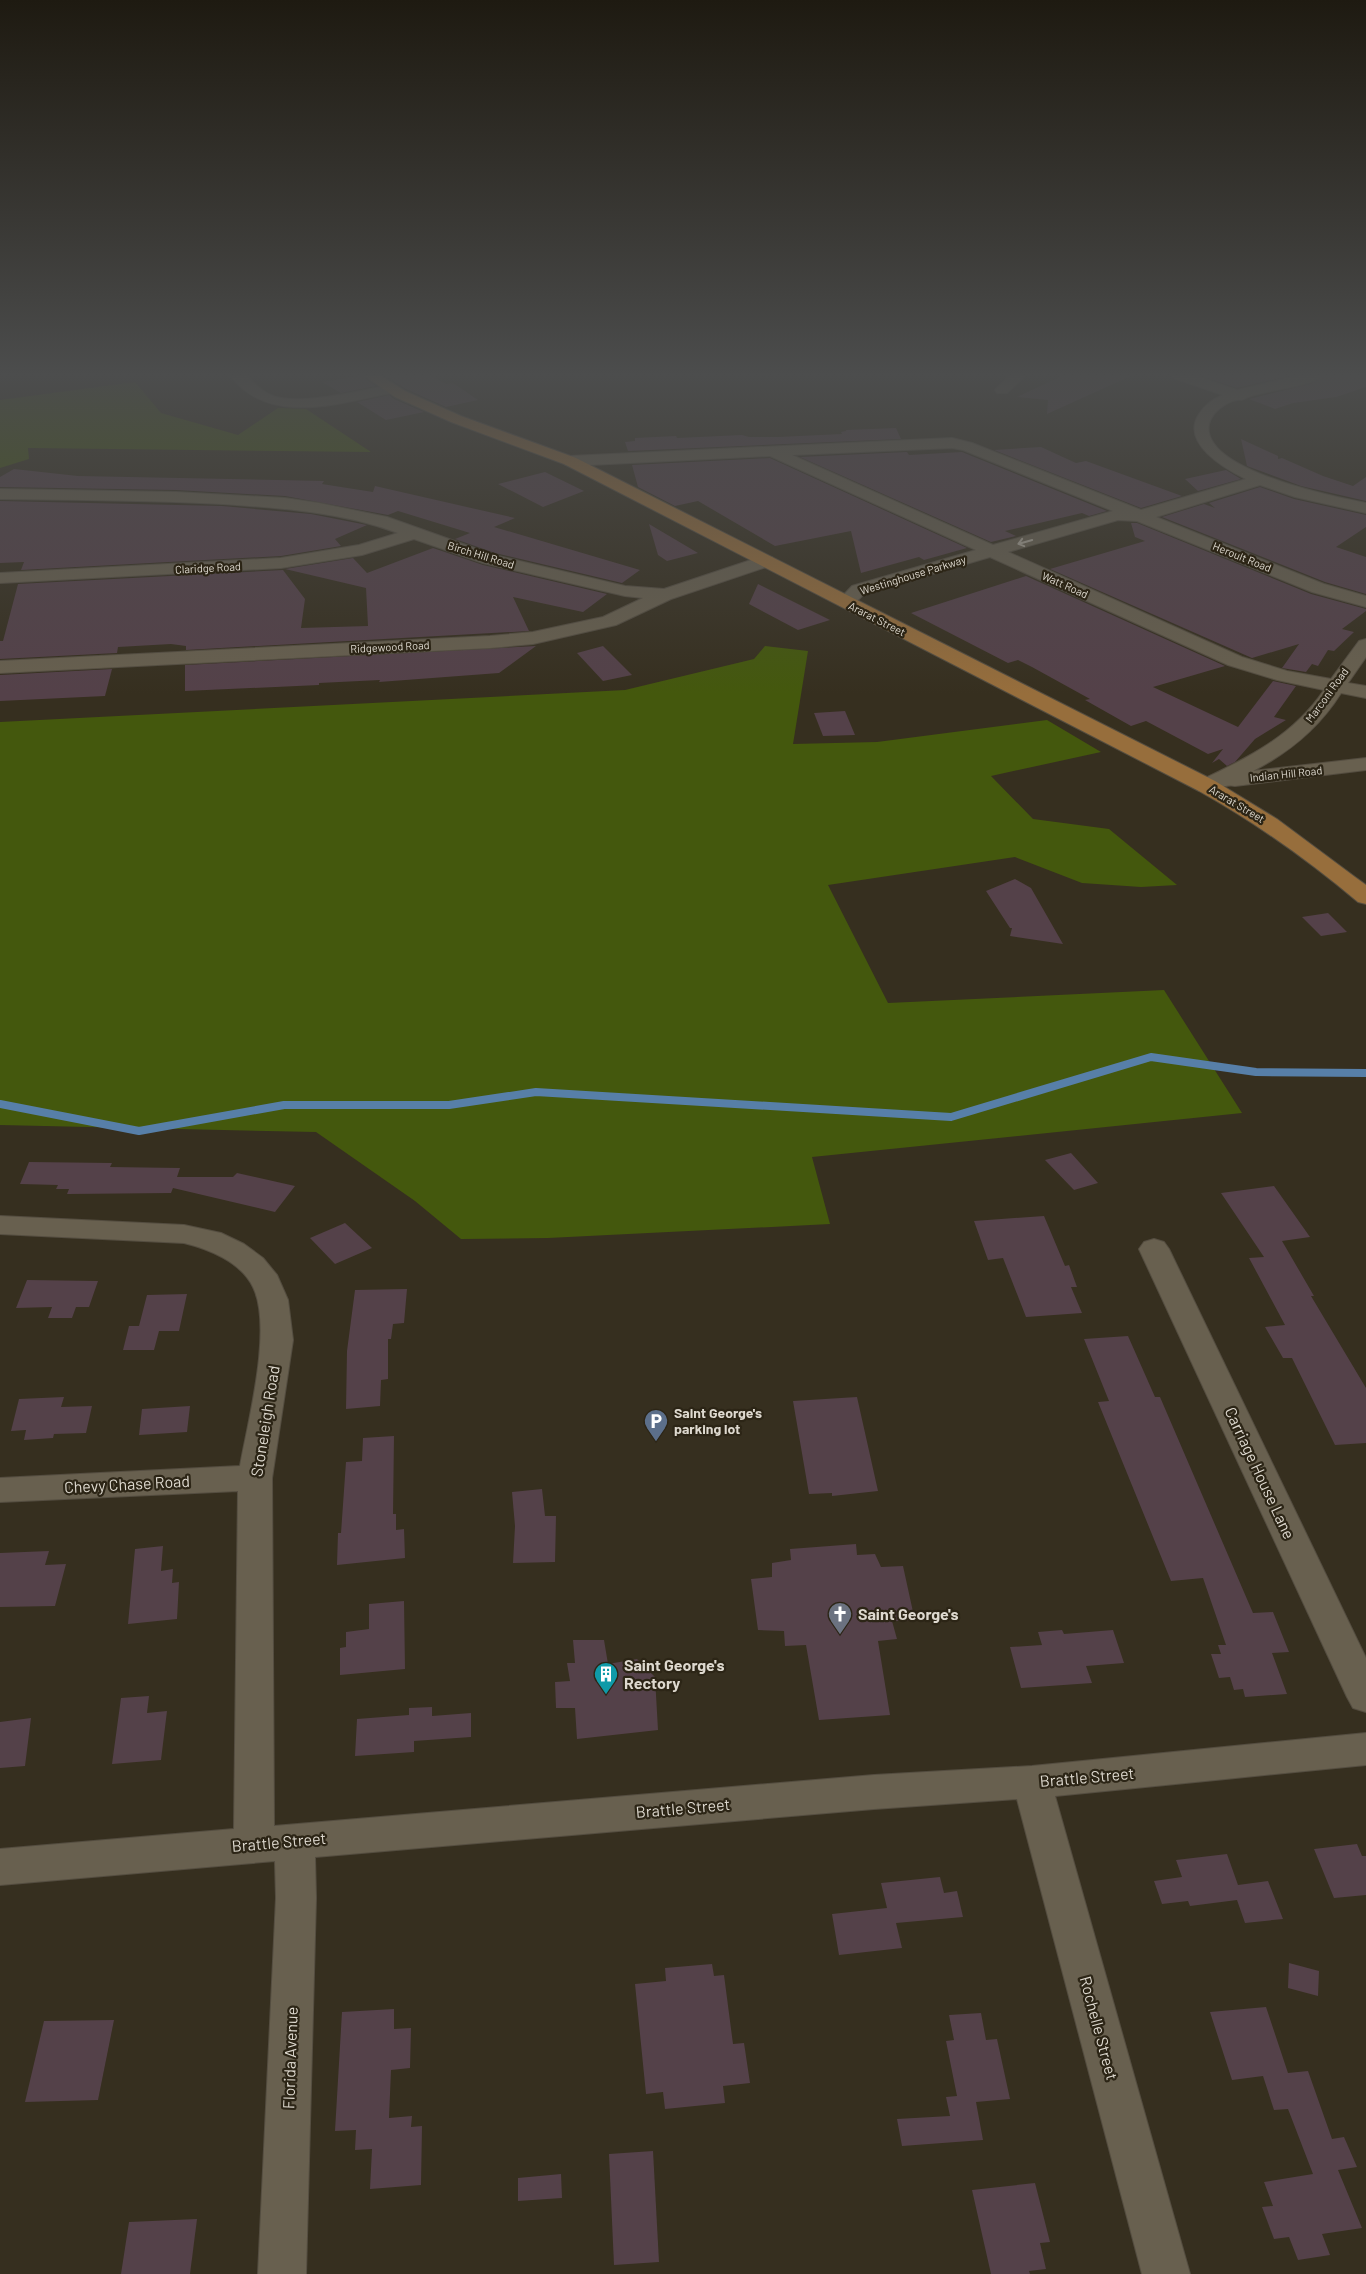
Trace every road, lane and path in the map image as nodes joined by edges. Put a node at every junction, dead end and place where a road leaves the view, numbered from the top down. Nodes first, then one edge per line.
1 (609, 481) edge
2 (836, 481) edge
3 (1054, 481) edge
4 (1258, 481) edge
5 (1265, 481) edge
6 (0, 494) edge
7 (1366, 508) edge
8 (1140, 516) junction
9 (413, 534) junction
10 (992, 552) junction
11 (766, 562) junction
12 (1014, 562) junction
13 (0, 578) edge
14 (947, 582) dead end
15 (665, 595) junction
16 (882, 601) dead end
17 (846, 602) junction
18 (1366, 602) edge
19 (1366, 645) edge
20 (0, 667) edge
21 (1335, 686) junction
22 (1366, 692) edge
23 (1366, 764) edge
24 (1207, 786) junction
25 (1366, 896) edge
26 (0, 1224) edge
27 (1154, 1249) dead end
28 (255, 1478) junction
29 (0, 1490) edge
30 (1366, 1697) edge
31 (1366, 1749) edge
32 (1032, 1782) junction
33 (274, 1842) junction
34 (0, 1867) edge
35 (282, 2274) edge
36 (1166, 2274) edge

1 - 11 main road, Ararat Street
2 - 10 street, Watt Road
3 - 8 street, Heroult Road
4 - 8 street, Westinghouse Parkway
5 - 7 street
6 - 9 street, Birch Hill Road
8 -> 10 street, Westinghouse Parkway
8 - 12 street, Westinghouse Parkway
8 - 18 street, Heroult Road
9 - 13 street, Claridge Road
9 - 15 street, Birch Hill Road
10 - 12 street, Watt Road
10 - 17 street, Westinghouse Parkway
11 - 15 street, Ridgewood Road
11 - 17 main road, Ararat Street
12 - 14 street, Westinghouse Parkway
12 - 21 street, Watt Road
15 - 20 street, Ridgewood Road
16 - 17 street, Westinghouse Parkway
17 - 24 main road, Ararat Street
19 - 21 street, Marconi Road
21 - 22 street, Watt Road
21 - 24 street, Marconi Road
23 - 24 street, Indian Hill Road
24 - 25 main road, Ararat Street
26 - 28 street, Stoneleigh Road
27 - 30 street, Carriage House Lane
28 - 29 street, Chevy Chase Road
28 - 33 street, Stoneleigh Road
31 - 32 street, Brattle Street
32 - 33 street, Brattle Street
32 - 36 street, Rochelle Street
33 - 34 street, Brattle Street
33 - 35 street, Florida Avenue

